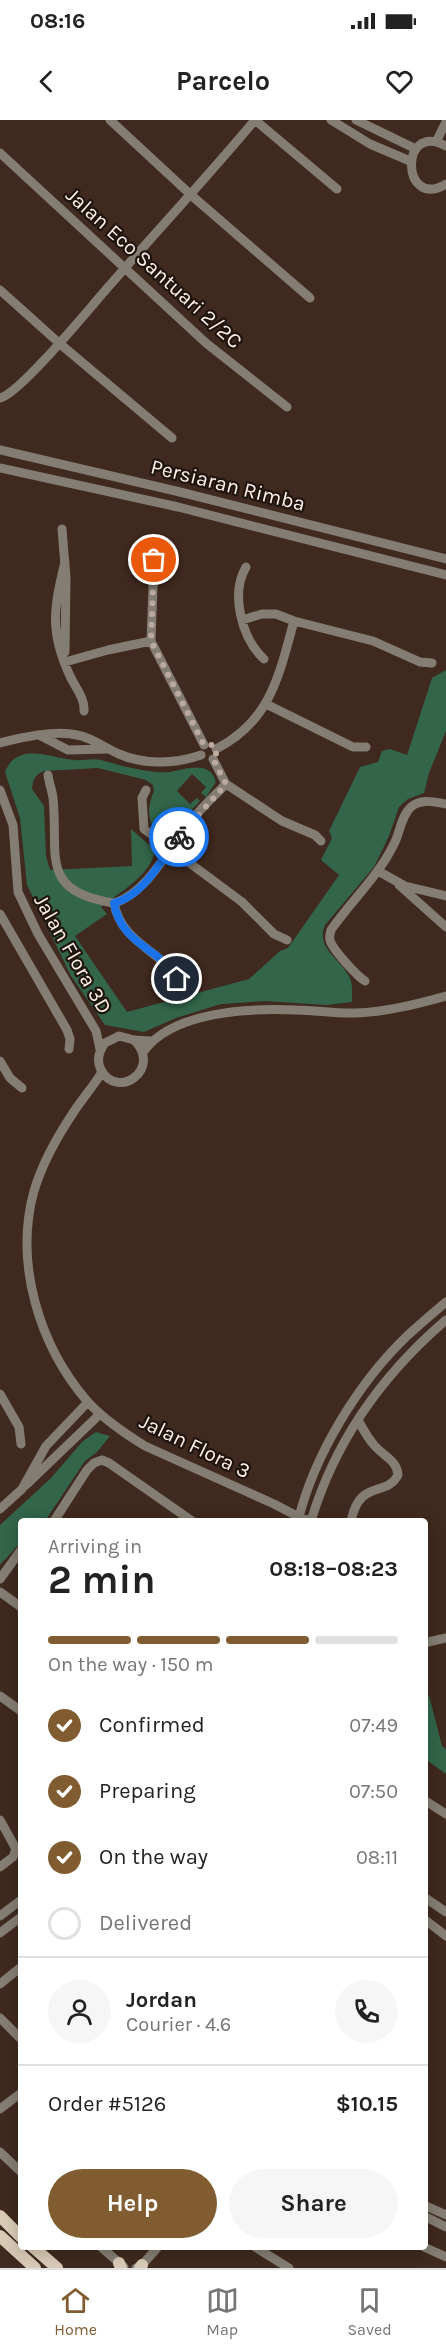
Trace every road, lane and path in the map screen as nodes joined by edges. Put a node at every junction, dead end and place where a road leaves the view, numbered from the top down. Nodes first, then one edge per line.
1 (110, 120) edge
2 (255, 120) edge
3 (331, 120) edge
4 (356, 120) edge
5 (446, 122) edge
6 (436, 142) junction
7 (446, 146) edge
8 (416, 149) junction
9 (0, 153) edge
10 (410, 161) junction
11 (446, 184) edge
12 (337, 189) dead end
13 (191, 195) junction
14 (125, 268) junction
15 (0, 290) edge
16 (310, 298) dead end
17 (59, 343) junction
18 (0, 399) edge
19 (287, 407) dead end
20 (172, 438) dead end
21 (0, 450) edge
22 (0, 468) edge
23 (62, 529) dead end
24 (160, 552) dead end
25 (446, 559) edge
26 (246, 567) dead end
27 (446, 575) edge
28 (242, 620) junction
29 (294, 621) junction
30 (151, 641) junction
31 (264, 659) dead end
32 (65, 662) junction
33 (432, 663) dead end
34 (266, 704) junction
35 (84, 711) dead end
36 (41, 736) junction
37 (0, 743) edge
38 (204, 745) junction
39 (366, 747) dead end
40 (216, 749) junction
41 (112, 750) junction
42 (201, 755) junction
43 (213, 759) junction
44 (48, 775) dead end
45 (226, 784) junction
46 (0, 790) edge
47 (146, 790) dead end
48 (446, 804) edge
49 (321, 841) dead end
50 (169, 849) junction
51 (378, 871) junction
52 (398, 883) junction
53 (446, 896) edge
54 (114, 903) junction
55 (0, 914) edge
56 (446, 927) edge
57 (287, 940) dead end
58 (365, 981) dead end
59 (178, 984) dead end
60 (446, 996) edge
61 (96, 1031) junction
62 (111, 1038) junction
63 (134, 1041) junction
64 (150, 1041) junction
65 (69, 1049) dead end
66 (100, 1049) junction
67 (143, 1052) junction
68 (0, 1061) edge
69 (102, 1072) junction
70 (114, 1081) junction
71 (22, 1088) dead end
72 (93, 1089) junction
73 (446, 1302) edge
74 (446, 1320) edge
75 (0, 1394) edge
76 (88, 1402) junction
77 (100, 1414) junction
78 (358, 1420) junction
79 (21, 1444) dead end
80 (22, 1489) junction
81 (0, 1509) edge
82 (56, 1518) edge
83 (188, 1518) edge
84 (296, 1518) edge
85 (298, 1518) edge
86 (312, 1518) edge
87 (352, 1518) edge
88 (18, 1554) edge
89 (0, 1579) edge
90 (0, 1592) edge
91 (18, 1605) edge
92 (446, 1638) edge
93 (428, 1642) edge
94 (0, 1696) edge
95 (18, 1709) edge
96 (428, 1803) edge
97 (446, 1814) edge
98 (0, 1820) edge
99 (0, 1867) edge
100 (428, 1900) edge
101 (18, 1902) edge
102 (446, 1912) edge
103 (0, 1916) edge
104 (18, 1919) edge
105 (428, 1922) edge
106 (18, 1923) edge
107 (9, 1926) junction
108 (0, 1933) edge
109 (446, 1936) edge
110 (18, 1969) edge
111 (0, 1984) edge
112 (0, 2018) edge
113 (18, 2036) edge
114 (18, 2095) edge
115 (0, 2109) edge
116 (0, 2152) edge
117 (18, 2169) edge
118 (428, 2207) edge
119 (446, 2215) edge
120 (0, 2216) edge
121 (428, 2218) edge
122 (446, 2227) edge
123 (18, 2234) edge
124 (0, 2236) edge
125 (428, 2249) edge
126 (36, 2250) edge
127 (104, 2250) edge
128 (155, 2250) edge
129 (260, 2250) edge
130 (446, 2257) edge
131 (122, 2266) edge
132 (139, 2267) edge
133 (35, 2268) edge
134 (57, 2268) edge
135 (289, 2268) edge

1 - 13 street
2 - 12 street
2 - 13 street
3 - 10 street
4 - 8 street
5 - 6 street
6 - 7 street
6 - 8 street
8 - 10 street
9 - 14 street, Jalan Eco Santuari 2/2C
10 - 11 street
13 - 14 street
13 - 16 street
14 - 17 street
14 - 19 street, Jalan Eco Santuari 2/2C
15 - 17 street
17 - 18 street
17 - 20 street
21 - 25 street, Persiaran Rimba
22 - 27 street, Persiaran Rimba
23 - 32 street
24 - 30 street
26 - 28 street
28 - 29 street
28 - 31 street
29 - 33 street
29 - 34 street
30 - 32 street
30 - 38 street
32 - 35 street
34 - 39 street
34 - 40 street
36 - 37 street
36 - 41 street
36 - 41 street
38 - 40 street
38 - 42 street
40 - 43 street
41 - 42 street
42 - 43 street
43 - 45 street
44 - 54 street
45 - 49 street
45 - 50 street
46 - 61 street, Jalan Flora 3D
47 - 50 street
48 - 51 street
50 - 54 street
50 - 57 street
51 - 52 street
51 - 58 street
52 - 53 street
52 - 56 street
54 - 59 street
55 - 65 street
60 - 64 street, Jalan Flora 3
61 - 62 street, Jalan Flora 3D
61 - 66 street, Jalan Flora 3D
62 - 63 street, Jalan Flora 3
62 - 66 street
63 - 64 street, Jalan Flora 3
63 - 67 street
64 - 67 street, Jalan Flora 3
66 - 69 street
67 - 70 street, Jalan Flora 3
68 - 71 street
69 - 70 street
69 - 72 street, Jalan Flora 3
70 - 72 street, Jalan Flora 3
72 - 76 street, Jalan Flora 3
73 - 85 street
74 - 78 street
75 - 79 street
76 - 77 street, Jalan Flora 3
76 - 80 street
77 - 80 street
77 - 84 street, Jalan Flora 3
78 - 86 street
78 - 87 street
80 - 81 street
82 - 83 street
88 - 89 street
90 - 91 street
92 - 93 street
94 - 95 street
96 - 97 street
98 - 99 street
100 - 102 street
101 - 103 street
104 - 107 street
105 - 109 street
106 - 107 street
107 - 108 street
110 - 111 street
112 - 113 street
114 - 115 street
116 - 117 street
118 - 119 street
120 - 123 main road
121 - 122 street
124 - 133 main road
125 - 130 street
126 - 134 main road
127 - 131 street
128 - 132 street
129 - 135 street

